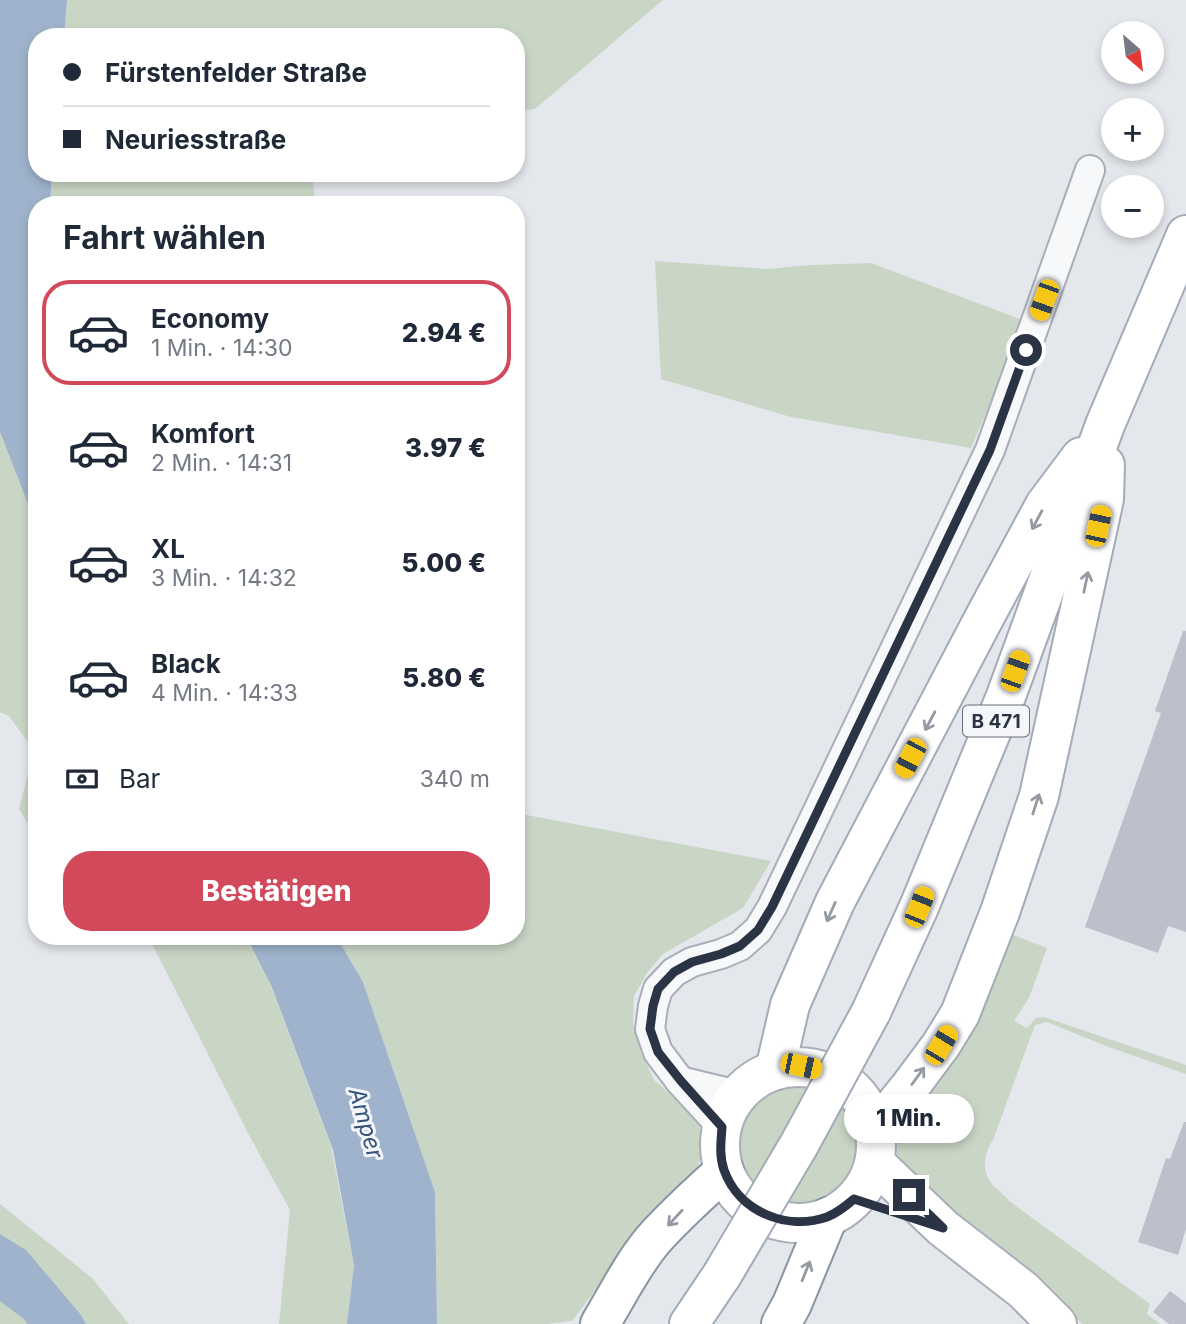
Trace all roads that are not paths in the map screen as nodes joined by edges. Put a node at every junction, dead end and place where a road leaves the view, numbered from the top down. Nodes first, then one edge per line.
1 (1090, 170) dead end
2 (1186, 235) edge
3 (1105, 425) junction
4 (775, 1070) junction
5 (730, 1111) junction
6 (875, 1146) junction
7 (724, 1171) junction
8 (841, 1208) junction
9 (943, 1228) junction
10 (600, 1324) edge
11 (689, 1324) edge
12 (781, 1324) edge
13 (1057, 1324) edge

1 - 5 street
2 - 3 main road, B 471
3 -> 4 main road
6 -> 3 main road
3 - 11 main road, B 471, bridge
4 - 5 main road
4 - 6 main road
5 - 7 main road
6 - 8 main road
6 - 9 main road
7 - 8 main road
7 -> 10 main road
8 - 9 main road
12 -> 8 main road
9 - 13 main road

